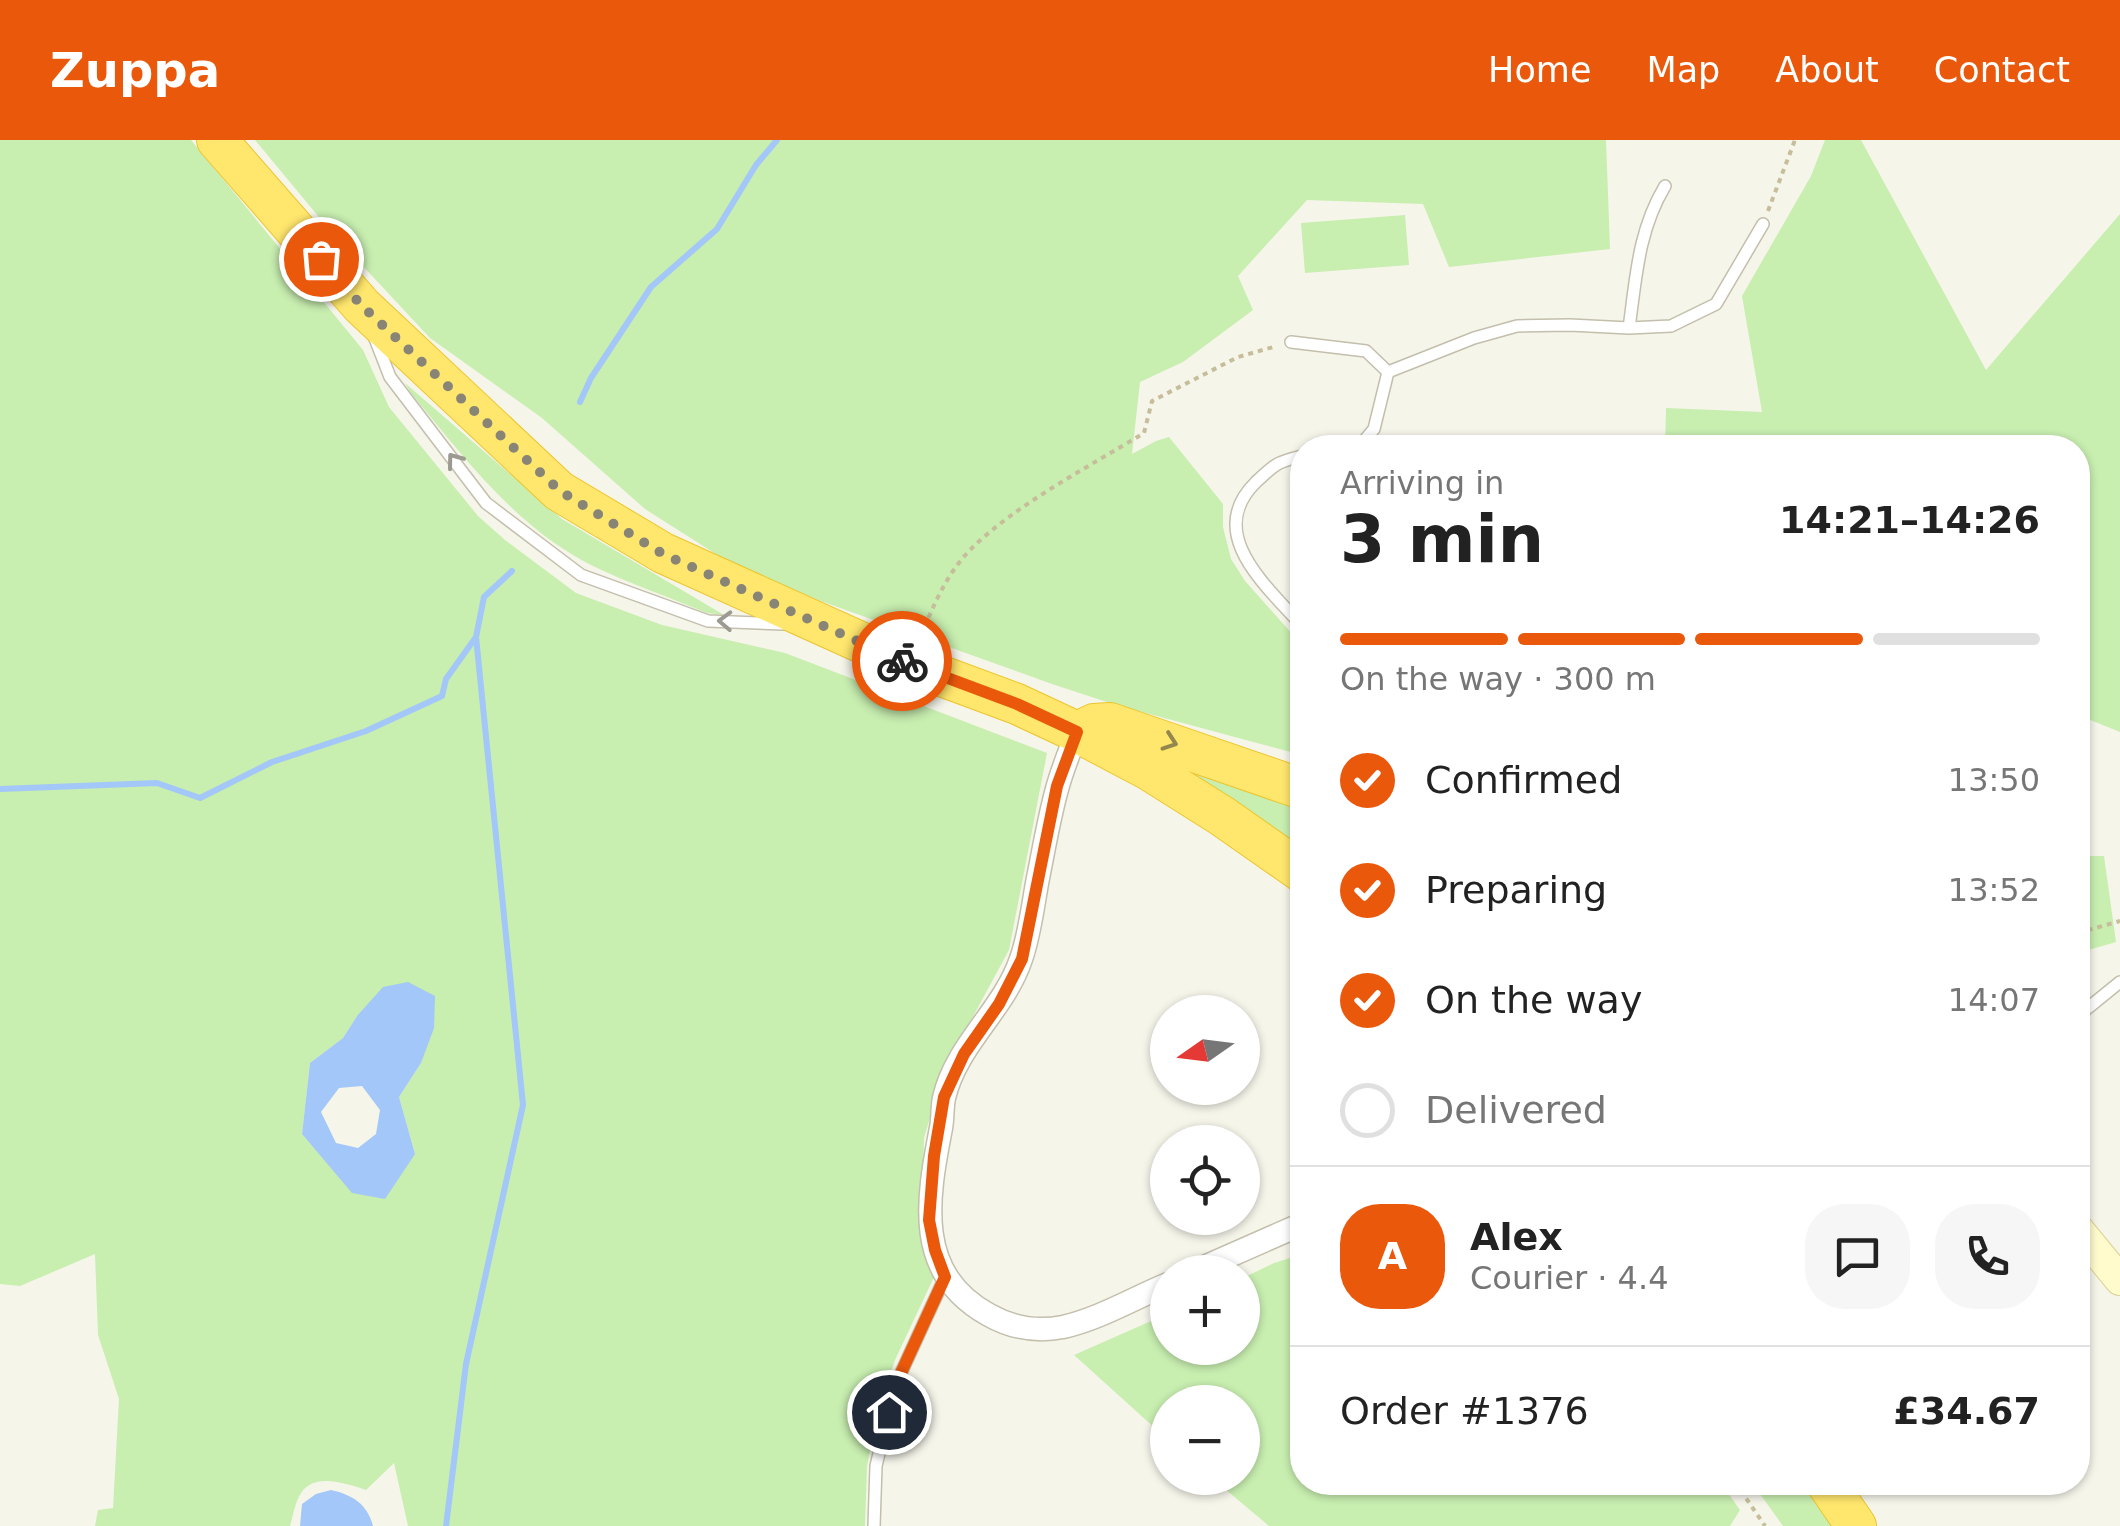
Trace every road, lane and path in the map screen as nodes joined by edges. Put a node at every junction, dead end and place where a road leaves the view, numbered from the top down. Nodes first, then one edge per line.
1 (217, 140) edge
2 (1795, 140) edge
3 (1664, 186) dead end
4 (1763, 224) joint
5 (362, 306) junction
6 (1630, 328) junction
7 (1291, 342) joint
8 (1388, 372) junction
9 (1371, 435) edge
10 (1290, 459) edge
11 (1290, 612) edge
12 (823, 625) junction
13 (910, 664) junction
14 (1077, 732) junction
15 (1290, 785) edge
16 (1290, 864) edge
17 (2120, 922) edge
18 (2090, 930) edge
19 (2120, 982) edge
20 (2090, 1006) edge
21 (1290, 1229) edge
22 (2090, 1244) edge
23 (1232, 1255) edge
24 (945, 1277) junction
25 (2120, 1280) edge
26 (1150, 1292) edge
27 (1744, 1495) edge
28 (1835, 1495) edge
29 (874, 1526) edge
30 (1765, 1526) edge
31 (1856, 1526) edge

1 - 5 highway
2 - 4 path
3 - 6 lane
4 - 6 lane
5 - 12 highway
12 -> 5 lane
6 - 8 lane
7 - 8 lane
7 - 13 path
8 - 9 lane
10 - 11 lane
12 - 13 highway
13 - 14 highway
14 -> 15 highway
14 - 16 highway
14 - 24 street
17 - 18 path
19 - 20 lane
21 - 23 street
22 - 25 street
24 - 26 street
24 - 29 lane
27 - 30 path
28 - 31 highway

